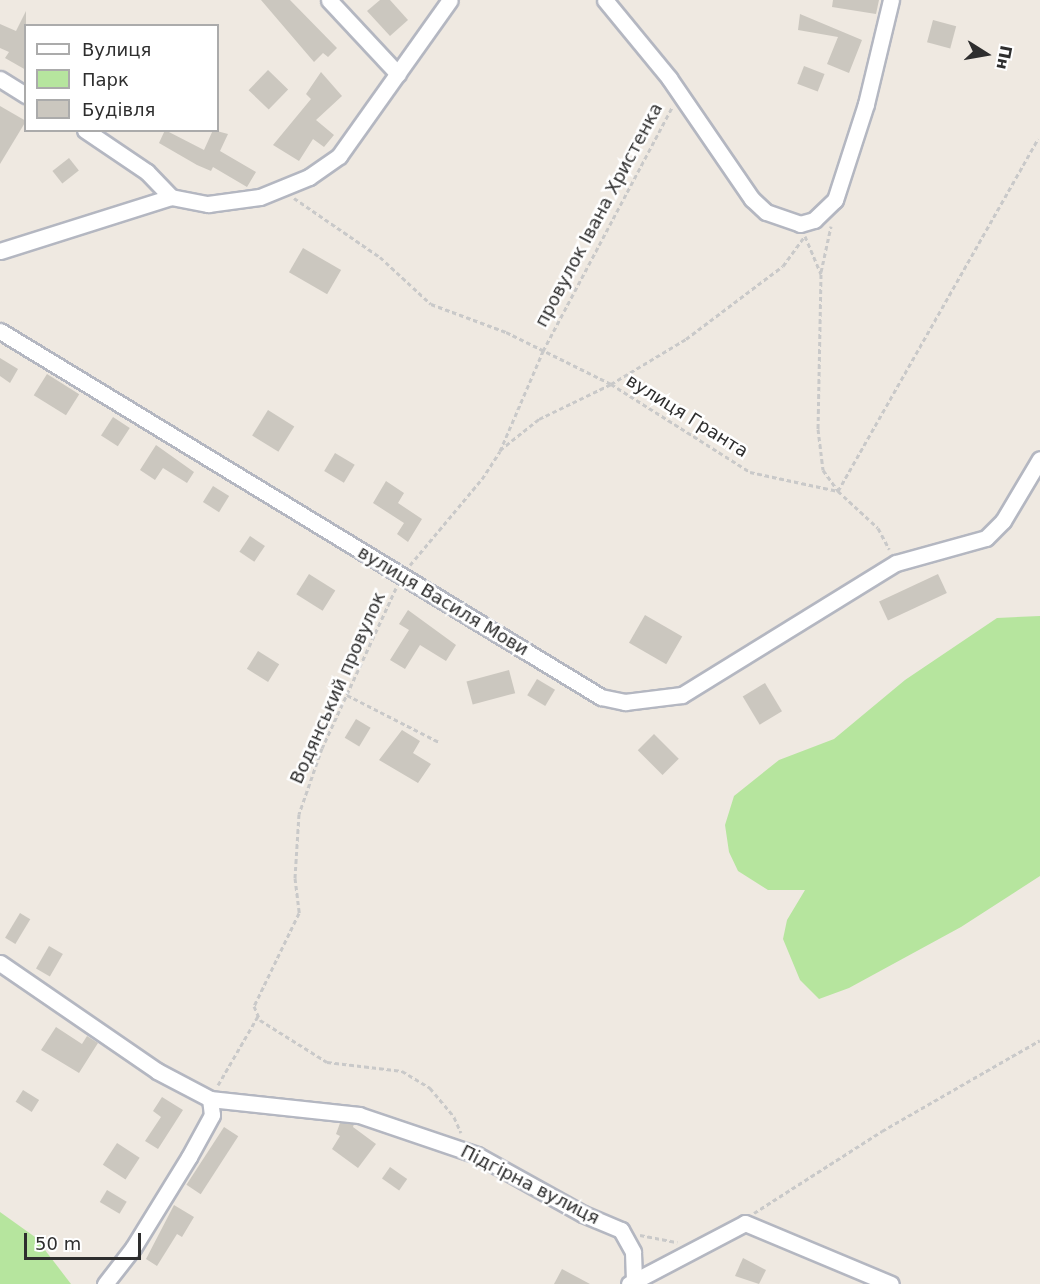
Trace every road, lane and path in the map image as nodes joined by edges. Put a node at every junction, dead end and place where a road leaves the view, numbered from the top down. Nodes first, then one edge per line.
1 (329, 0) edge
2 (450, 0) edge
3 (605, 0) edge
4 (891, 0) edge
5 (398, 74) junction
6 (0, 79) edge
7 (679, 92) junction
8 (24, 94) edge
9 (88, 132) edge
10 (1038, 139) dead end
11 (280, 189) junction
12 (171, 197) junction
13 (836, 201) junction
14 (802, 230) junction
15 (0, 251) edge
16 (821, 274) junction
17 (0, 331) edge
18 (543, 351) junction
19 (611, 384) junction
20 (500, 451) junction
21 (1040, 459) edge
22 (838, 491) junction
23 (896, 563) junction
24 (402, 576) junction
25 (347, 695) junction
26 (439, 742) dead end
27 (0, 963) edge
28 (258, 1016) junction
29 (1040, 1040) edge
30 (210, 1099) junction
31 (469, 1152) junction
32 (745, 1223) junction
33 (621, 1230) junction
34 (706, 1243) junction
35 (632, 1282) edge
36 (888, 1283) edge
37 (105, 1284) edge

1 - 5 street
2 - 5 street
3 - 7 street
4 - 13 street
5 - 11 street
6 - 8 street
7 - 14 street
7 - 18 path, провулок Івана Христенка
9 - 12 street
10 - 22 path
11 - 12 street
11 - 18 path, вулиця Гранта
12 - 15 street
13 - 14 street
13 - 16 path
14 - 16 path
14 - 19 path
16 - 22 path
17 - 24 street, вулиця Василя Мови
18 - 19 path, вулиця Гранта
18 - 20 path, Водянський провулок
19 - 20 path
19 - 22 path, вулиця Гранта
20 - 24 path, Водянський провулок
21 - 23 street, вулиця Василя Мови
22 - 23 path
23 - 24 street, вулиця Василя Мови
24 - 25 path, Водянський провулок
25 - 26 path
25 - 28 path, Водянський провулок
27 - 30 street, Підгірна вулиця
28 - 30 path
28 - 31 path
29 - 32 path
30 - 31 street, Підгірна вулиця
30 - 37 street
31 - 33 street, Підгірна вулиця
32 - 34 street
32 - 36 street
33 - 34 path
33 - 35 street, Підгірна вулиця
34 - 35 street

